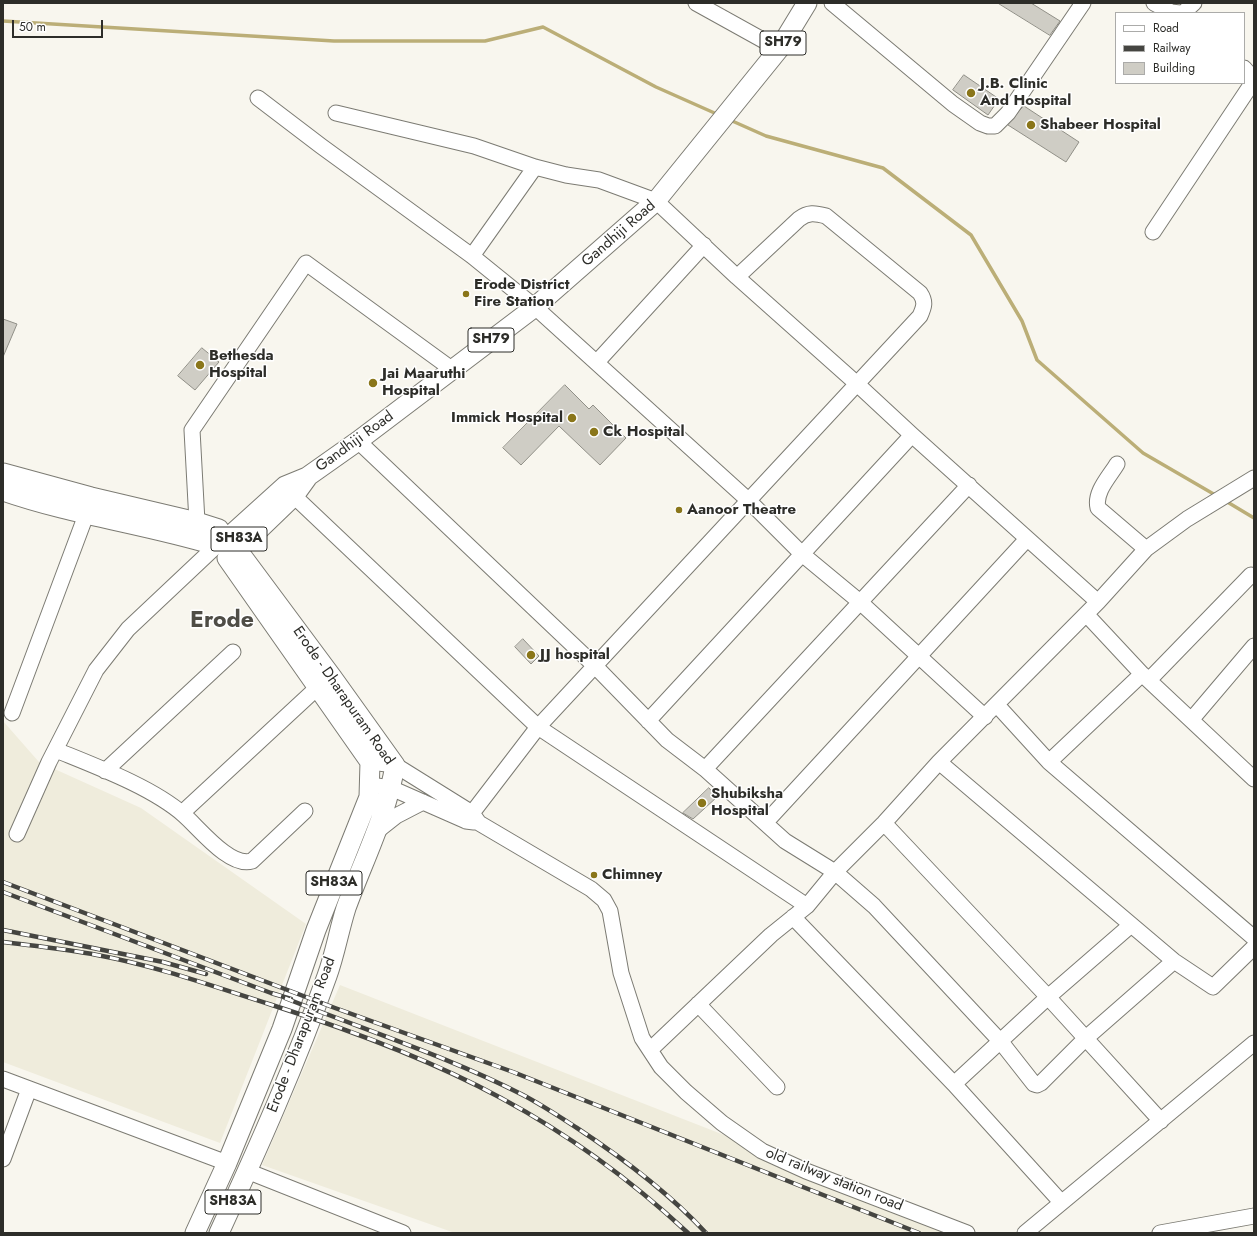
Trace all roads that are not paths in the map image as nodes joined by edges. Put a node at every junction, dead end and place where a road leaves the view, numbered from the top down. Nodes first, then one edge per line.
1 (696, 3) edge
2 (807, 3) edge
3 (832, 3) edge
4 (1083, 3) edge
5 (1154, 3) edge
6 (1194, 3) edge
7 (1171, 12) edge
8 (1182, 12) edge
9 (779, 49) junction
10 (1245, 69) edge
11 (258, 98) dead end
12 (336, 112) dead end
13 (535, 167) junction
14 (661, 196) junction
15 (1152, 232) dead end
16 (704, 245) junction
17 (472, 256) junction
18 (737, 277) junction
19 (534, 307) junction
20 (597, 362) junction
21 (453, 370) junction
22 (856, 383) junction
23 (912, 435) junction
24 (358, 441) junction
25 (1118, 464) dead end
26 (3, 473) edge
27 (308, 477) junction
28 (1254, 478) edge
29 (969, 485) junction
30 (4, 493) edge
31 (294, 496) junction
32 (748, 500) junction
33 (86, 515) junction
34 (198, 522) junction
35 (1027, 539) junction
36 (227, 545) junction
37 (1146, 549) junction
38 (802, 554) junction
39 (1251, 574) dead end
40 (860, 602) junction
41 (1098, 602) junction
42 (1086, 614) junction
43 (1254, 646) edge
44 (233, 652) dead end
45 (920, 657) junction
46 (594, 665) junction
47 (1145, 677) junction
48 (318, 687) junction
49 (997, 705) junction
50 (12, 713) dead end
51 (985, 717) junction
52 (1192, 719) junction
53 (648, 722) junction
54 (538, 727) junction
55 (56, 750) junction
56 (370, 762) junction
57 (939, 762) junction
58 (1049, 762) junction
59 (395, 765) junction
60 (705, 768) junction
61 (105, 771) junction
62 (1254, 779) edge
63 (370, 785) junction
64 (391, 788) junction
65 (424, 802) junction
66 (305, 811) dead end
67 (182, 813) junction
68 (472, 819) junction
69 (766, 822) junction
70 (884, 823) junction
71 (377, 830) junction
72 (17, 834) dead end
73 (835, 872) junction
74 (807, 906) junction
75 (793, 917) junction
76 (1131, 925) junction
77 (1254, 938) edge
78 (1254, 947) edge
79 (1174, 961) junction
80 (1048, 997) junction
81 (698, 1004) junction
82 (1086, 1038) junction
83 (1002, 1042) junction
84 (1254, 1043) edge
85 (650, 1050) junction
86 (3, 1079) edge
87 (954, 1084) junction
88 (777, 1087) dead end
89 (29, 1089) junction
90 (1161, 1121) junction
91 (3, 1159) edge
92 (227, 1163) junction
93 (247, 1171) junction
94 (1061, 1202) junction
95 (1254, 1216) edge
96 (195, 1233) edge
97 (219, 1233) edge
98 (403, 1233) edge
99 (967, 1233) edge
100 (1025, 1233) edge
101 (1160, 1233) edge

1 - 9 street
2 - 9 main road, Gandhiji Road / SH79
3 - 4 street
5 - 7 street
6 - 8 street
9 - 14 main road, Gandhiji Road / SH79
10 - 15 street
11 - 17 street
12 - 13 street
13 - 14 street
13 - 17 street
14 - 16 street
14 - 19 main road, Gandhiji Road / SH79
16 - 18 street
16 - 20 street
17 - 19 street
18 - 22 street
18 - 22 street
19 - 20 street
19 - 21 main road, Gandhiji Road / SH79
20 - 32 street
21 - 24 main road, Gandhiji Road / SH79
21 - 34 street
22 - 23 street
22 - 32 street
23 - 29 street
23 - 38 street
24 - 27 main road, Gandhiji Road / SH79
24 - 46 street
25 - 37 street
26 - 34 main road, SH83A
27 - 31 main road, Gandhiji Road / SH79
27 - 36 main road, Gandhiji Road / SH79
28 - 37 street
29 - 35 street
29 - 40 street
30 - 33 main road
31 - 36 main road, Gandhiji Road / SH79
31 - 54 street
32 - 38 street
32 - 46 street
33 - 36 main road
33 - 50 street
34 - 36 main road, SH83A
35 - 41 street
35 - 45 street
36 - 48 main road, Erode - Dharapuram Road / SH83A
36 - 55 street
36 - 59 main road, Erode - Dharapuram Road / SH83A
37 - 41 street
38 - 40 street
38 - 53 street
39 - 47 street
40 - 45 street
40 - 60 street
41 - 42 street
42 - 47 street
42 - 49 street
43 - 52 street
44 - 61 street
45 - 51 street
45 - 69 street
46 - 53 street
46 - 54 street
47 - 52 street
47 - 58 street
48 - 56 main road, Erode - Dharapuram Road / SH83A
48 - 67 street
49 - 51 street
49 - 58 street
51 - 57 street
52 - 62 street
53 - 60 street
54 - 68 street
54 - 74 street
55 - 61 street
55 - 72 street
56 - 59 street
56 - 63 main road, Erode - Dharapuram Road / SH83A
57 - 70 street
57 - 76 street
58 - 77 street
59 - 64 main road, Erode - Dharapuram Road / SH83A
59 - 68 street
60 - 69 street
61 - 67 street
63 - 64 street
63 - 92 main road, Erode - Dharapuram Road / SH83A
64 - 65 street
64 - 71 main road, Erode - Dharapuram Road / SH83A
65 - 68 street
65 - 71 street
66 - 67 street
68 - 85 street, old railway station road
69 - 73 street
70 - 73 street
70 - 80 street
71 - 93 main road, Erode - Dharapuram Road / SH83A
73 - 74 street
73 - 83 street
74 - 75 street
75 - 81 street
75 - 87 street
76 - 79 street
76 - 80 street
78 - 79 street
79 - 82 street
80 - 82 street
80 - 83 street
81 - 85 street
81 - 88 street
82 - 83 street
82 - 90 street
83 - 87 street
84 - 90 street
85 - 99 street, old railway station road
86 - 89 street
87 - 94 street
89 - 91 street
89 - 92 street
90 - 94 street
92 - 96 main road, Erode - Dharapuram Road / SH83A
93 - 97 main road, Erode - Dharapuram Road / SH83A
93 - 98 street
94 - 100 street
95 - 101 street

